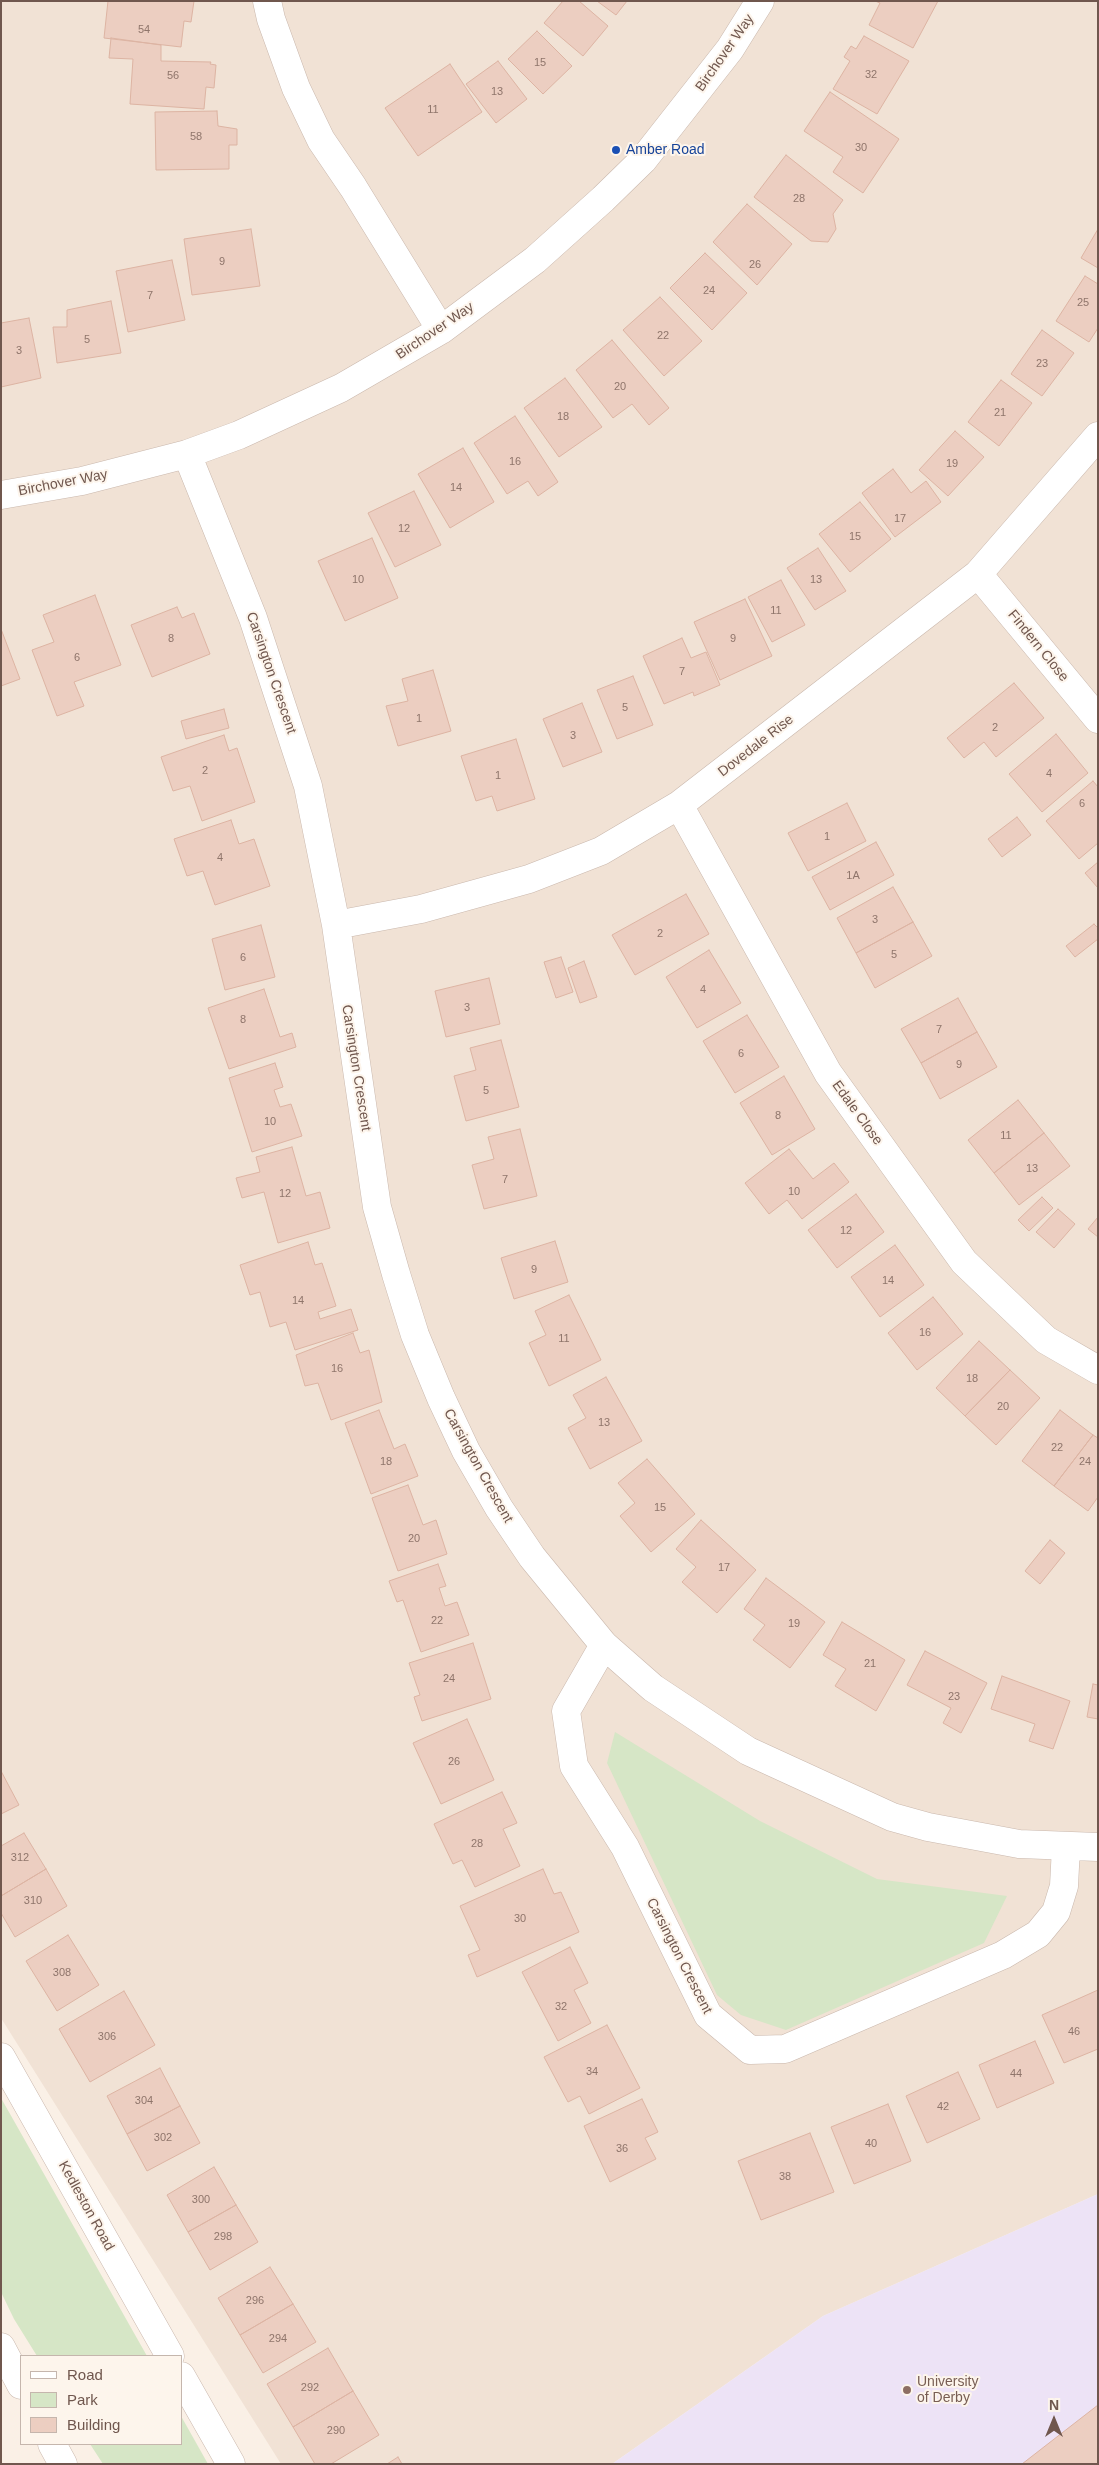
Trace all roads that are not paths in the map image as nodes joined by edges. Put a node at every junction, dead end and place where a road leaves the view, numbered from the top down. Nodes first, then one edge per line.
1 (267, 1) edge
2 (760, 1) edge
3 (441, 330) junction
4 (1098, 436) edge
5 (188, 454) junction
6 (1, 495) edge
7 (978, 574) junction
8 (1098, 719) edge
9 (679, 805) junction
10 (336, 924) junction
11 (1098, 1370) edge
12 (604, 1645) junction
13 (1066, 1846) junction
14 (1098, 1847) edge
15 (1, 2057) edge
16 (1, 2347) edge
17 (169, 2355) edge
18 (182, 2378) edge
19 (20, 2383) edge
20 (52, 2445) edge
21 (62, 2464) edge
22 (231, 2464) edge

1 - 3 street
2 - 3 street, Birchover Way
3 - 5 street, Birchover Way
4 - 7 street, Dovedale Rise
5 - 6 street, Birchover Way
5 - 10 street, Carsington Crescent
7 - 8 street, Findern Close
7 - 9 street, Dovedale Rise
9 - 10 street, Dovedale Rise
9 - 11 street, Edale Close
10 - 12 street, Carsington Crescent
12 - 13 street, Carsington Crescent
12 - 13 street, Carsington Crescent
13 - 14 street, Carsington Crescent
15 - 17 street, Kedleston Road
16 - 19 street
18 - 22 street
20 - 21 street

